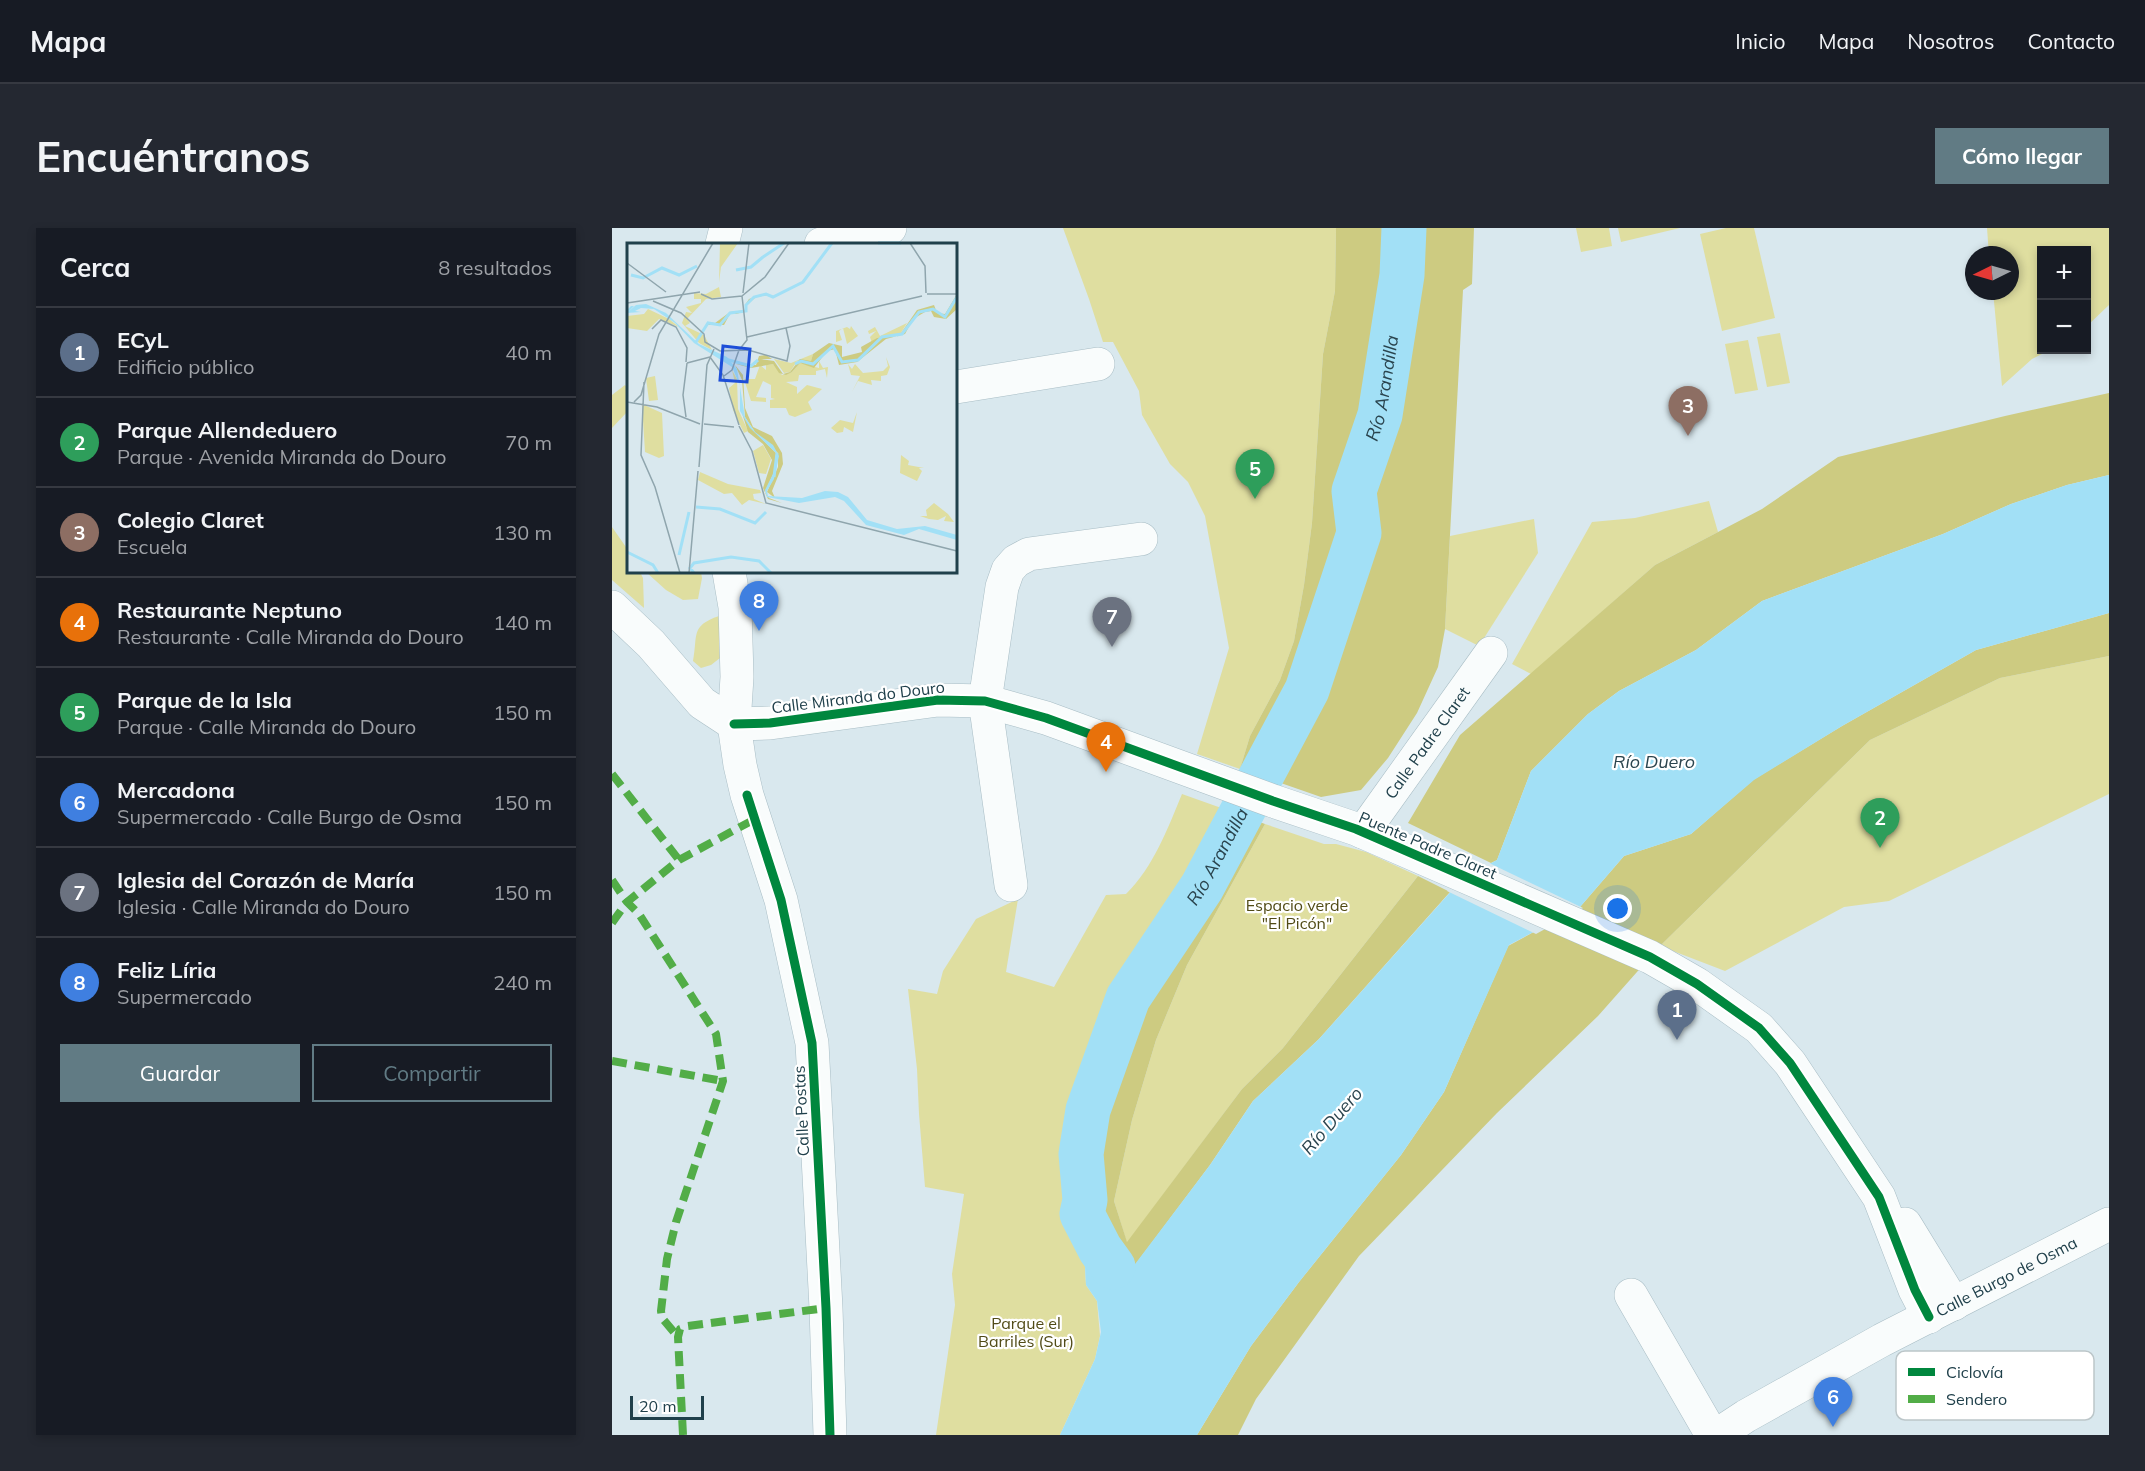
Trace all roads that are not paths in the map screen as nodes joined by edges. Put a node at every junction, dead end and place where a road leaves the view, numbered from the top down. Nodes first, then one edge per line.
1 (726, 228) edge
2 (890, 228) edge
3 (722, 243) edge
4 (825, 243) edge
5 (1098, 364) dead end
6 (957, 387) edge
7 (1141, 538) dead end
8 (729, 573) edge
9 (612, 607) edge
10 (1491, 653) dead end
11 (986, 701) junction
12 (734, 724) junction
13 (1190, 771) joint
14 (1363, 832) junction
15 (1011, 885) dead end
16 (2109, 1224) edge
17 (1631, 1294) dead end
18 (1942, 1311) junction
19 (1750, 1425) edge
20 (830, 1435) edge
21 (1714, 1435) edge

1 - 3 street
2 - 4 street
5 - 6 street
7 - 11 street
8 - 12 street, Calle Postas
9 - 12 street
10 - 14 street, Calle Padre Claret
11 - 12 street, Calle Miranda do Douro
11 - 13 street, Calle Miranda do Douro
11 - 15 street
12 - 20 street, Calle Postas
13 - 14 street, Puente Padre Claret
14 - 18 street, Puente Padre Claret
16 - 18 street, Calle Burgo de Osma
17 - 21 street
18 - 19 street, Calle Burgo de Osma
19 - 21 street, Calle Burgo de Osma

